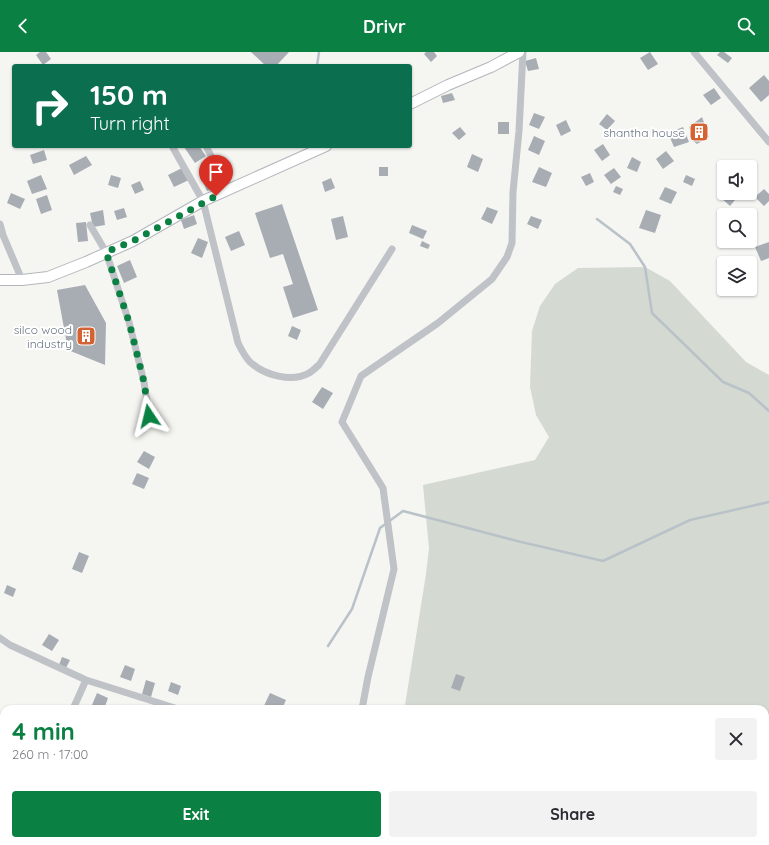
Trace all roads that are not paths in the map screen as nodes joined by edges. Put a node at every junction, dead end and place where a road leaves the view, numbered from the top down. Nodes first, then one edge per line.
1 (519, 52) edge
2 (523, 52) edge
3 (694, 52) edge
4 (412, 103) edge
5 (769, 142) edge
6 (173, 148) edge
7 (207, 148) edge
8 (322, 148) edge
9 (228, 190) junction
10 (203, 201) junction
11 (0, 224) edge
12 (90, 225) dead end
13 (392, 250) dead end
14 (106, 252) junction
15 (0, 280) edge
16 (22, 280) junction
17 (149, 416) dead end
18 (0, 638) edge
19 (86, 680) junction
20 (75, 705) edge
21 (165, 705) edge
22 (363, 705) edge

1 - 4 main road
2 - 22 street
3 - 5 street
6 - 10 street
7 - 9 street
8 - 9 main road
9 - 10 main road
10 - 13 street
10 - 14 main road
11 - 16 street
12 - 14 street
14 - 16 main road
14 - 17 street
15 - 16 main road
18 - 19 street
19 - 20 street
19 - 21 street

